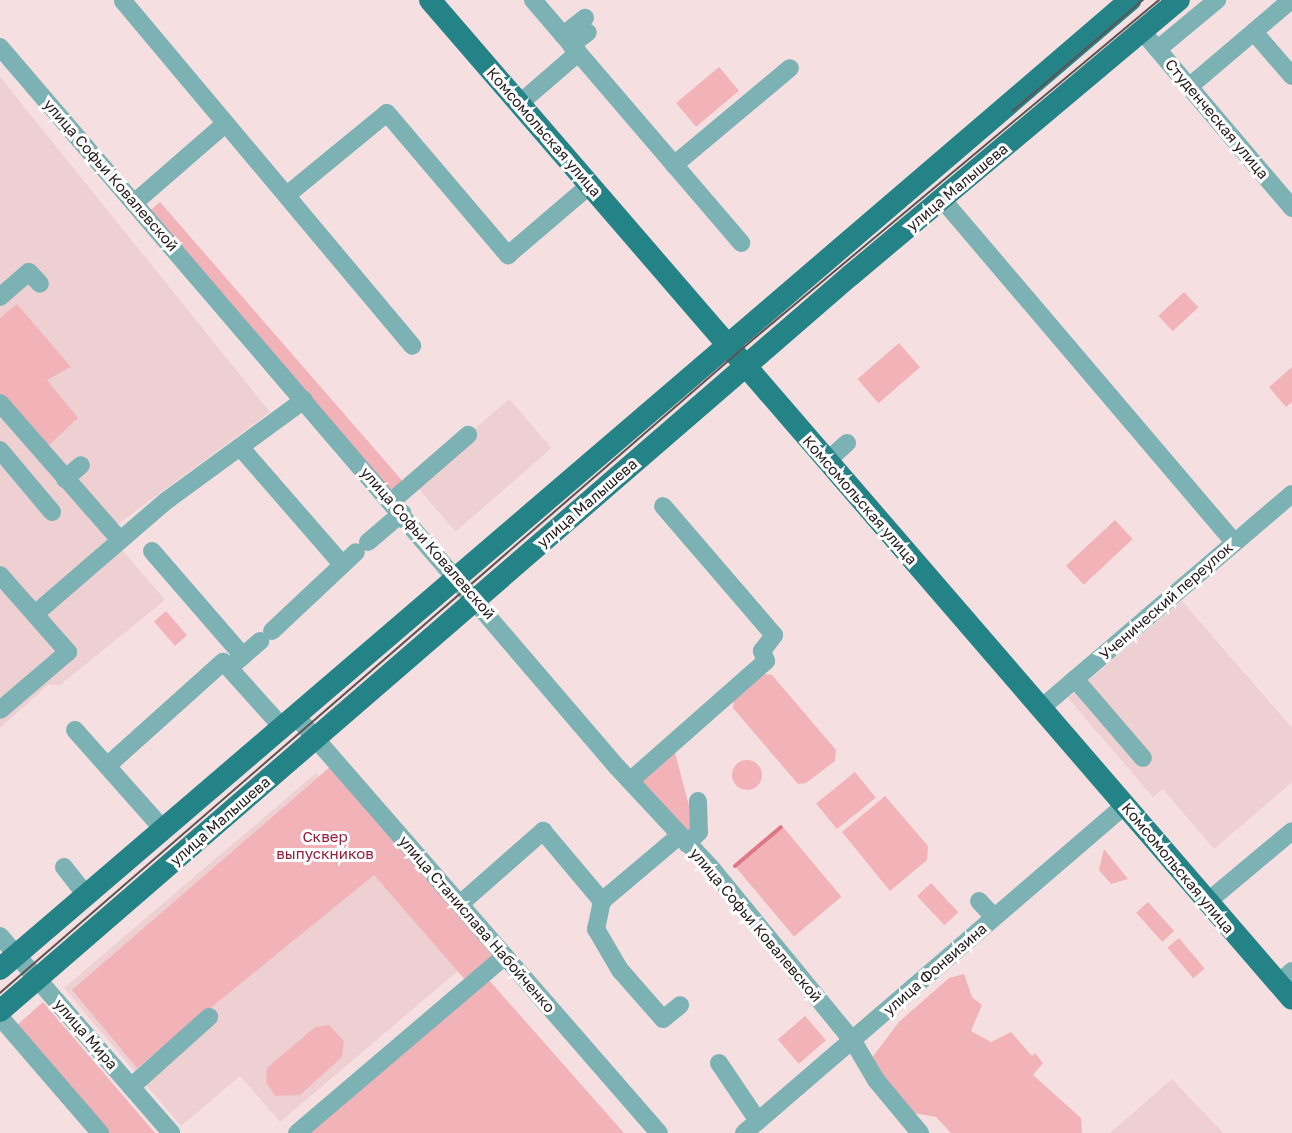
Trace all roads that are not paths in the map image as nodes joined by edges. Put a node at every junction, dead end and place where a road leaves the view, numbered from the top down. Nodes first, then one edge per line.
1 (430, 0) edge
2 (533, 0) edge
3 (1179, 0) edge
4 (1217, 0) edge
5 (1291, 0) edge
6 (123, 1) edge
7 (1125, 2) edge
8 (587, 25) dead end
9 (1142, 31) junction
10 (1254, 32) junction
11 (571, 44) junction
12 (0, 47) edge
13 (1158, 49) junction
14 (790, 68) dead end
15 (1292, 76) edge
16 (1190, 86) junction
17 (520, 103) junction
18 (225, 124) junction
19 (674, 165) junction
20 (590, 185) junction
21 (287, 195) junction
22 (942, 199) junction
23 (134, 203) junction
24 (1292, 208) edge
25 (741, 243) dead end
26 (40, 284) dead end
27 (0, 297) edge
28 (726, 344) junction
29 (412, 346) dead end
30 (745, 366) junction
31 (304, 400) junction
32 (0, 403) edge
33 (468, 435) dead end
34 (847, 443) dead end
35 (241, 448) junction
36 (0, 450) edge
37 (827, 461) junction
38 (81, 465) dead end
39 (65, 479) junction
40 (1292, 494) edge
41 (663, 506) dead end
42 (397, 507) junction
43 (52, 512) dead end
44 (120, 540) junction
45 (1234, 542) junction
46 (152, 551) dead end
47 (355, 553) junction
48 (0, 575) edge
49 (456, 576) junction
50 (476, 599) junction
51 (35, 614) junction
52 (243, 656) junction
53 (229, 668) junction
54 (1075, 679) junction
55 (1040, 709) junction
56 (0, 710) edge
57 (288, 721) junction
58 (75, 730) dead end
59 (316, 738) junction
60 (1143, 758) dead end
61 (107, 766) junction
62 (631, 780) junction
63 (698, 801) dead end
64 (1125, 805) junction
65 (163, 829) junction
66 (1292, 831) edge
67 (683, 840) junction
68 (64, 867) dead end
69 (86, 895) junction
70 (602, 901) junction
71 (979, 901) dead end
72 (1206, 903) junction
73 (460, 904) junction
74 (994, 917) junction
75 (0, 936) edge
76 (17, 954) junction
77 (506, 956) junction
78 (0, 969) edge
79 (37, 978) junction
80 (1287, 985) edge
81 (680, 1005) dead end
82 (0, 1011) edge
83 (0, 1017) edge
84 (209, 1017) dead end
85 (853, 1041) junction
86 (719, 1063) dead end
87 (131, 1087) junction
88 (758, 1121) junction
89 (100, 1133) edge
90 (171, 1133) edge
91 (297, 1133) edge
92 (659, 1133) edge
93 (744, 1133) edge
94 (920, 1133) edge

1 - 17 main road, Комсомольская улица
2 - 11 street
3 - 9 main road, улица Малышева
4 - 13 street
5 - 10 street
6 - 18 street
7 - 28 main road, улица Малышева
8 - 11 street
9 - 13 street, Студенческая улица
9 - 22 main road, улица Малышева
10 - 15 street
10 - 16 street
11 - 17 street
11 - 19 street
12 - 23 street, улица Софьи Ковалевской
13 - 16 street, Студенческая улица
14 - 19 street
16 - 24 street, Студенческая улица
17 - 20 main road, Комсомольская улица
18 - 21 street
18 - 23 street
19 - 25 street
20 - 21 street
20 - 28 main road, Комсомольская улица
21 - 29 street
22 - 30 main road, улица Малышева
22 - 45 street
23 - 31 street, улица Софьи Ковалевской
26 - 27 street
28 - 30 main road, Комсомольская улица
28 - 49 main road, улица Малышева
30 - 37 main road, Комсомольская улица
30 - 50 main road, улица Малышева
31 - 35 street
31 - 42 street, улица Софьи Ковалевской
32 - 39 street
33 - 42 street
34 - 37 street
35 - 44 street
35 - 47 street
36 - 43 street
37 - 55 main road, Комсомольская улица
38 - 39 street
39 - 44 street
40 - 45 street, Ученический переулок
41 - 62 street
42 - 47 street
42 - 49 street, улица Софьи Ковалевской
44 - 51 street
45 - 54 street, Ученический переулок
46 - 52 street
47 - 52 street
48 - 51 street
49 - 50 street, улица Софьи Ковалевской
49 - 57 main road, улица Малышева
50 - 59 main road, улица Малышева
50 - 62 street, улица Софьи Ковалевской
51 - 56 street
52 - 53 street
53 - 57 street, улица Станислава Набойченко
53 - 61 street
54 - 55 street, Ученический переулок
54 - 60 street
55 - 64 main road, Комсомольская улица
57 - 59 street, улица Станислава Набойченко
57 - 65 main road, улица Малышева
58 - 61 street
59 - 73 street, улица Станислава Набойченко
59 - 79 main road, улица Малышева
61 - 65 street
62 - 67 street, улица Софьи Ковалевской
63 - 67 street
64 - 72 main road, Комсомольская улица
64 - 74 street, улица Фонвизина
65 - 69 main road, улица Малышева
66 - 72 street
67 - 70 street
67 - 85 street, улица Софьи Ковалевской
68 - 69 street
69 - 76 main road, улица Малышева
70 - 73 street
70 - 81 street
71 - 74 street
72 - 80 main road, Комсомольская улица
73 - 77 street, улица Станислава Набойченко
74 - 85 street, улица Фонвизина
75 - 76 street, улица Мира
76 - 78 main road, улица Малышева
76 - 79 street, улица Мира
77 - 91 street
77 - 92 street, улица Станислава Набойченко
79 - 82 main road, улица Малышева
79 - 87 street, улица Мира
83 - 89 street
84 - 87 street
85 - 88 street, улица Фонвизина
85 - 94 street, улица Софьи Ковалевской
86 - 88 street
87 - 90 street, улица Мира
88 - 93 street, улица Фонвизина

